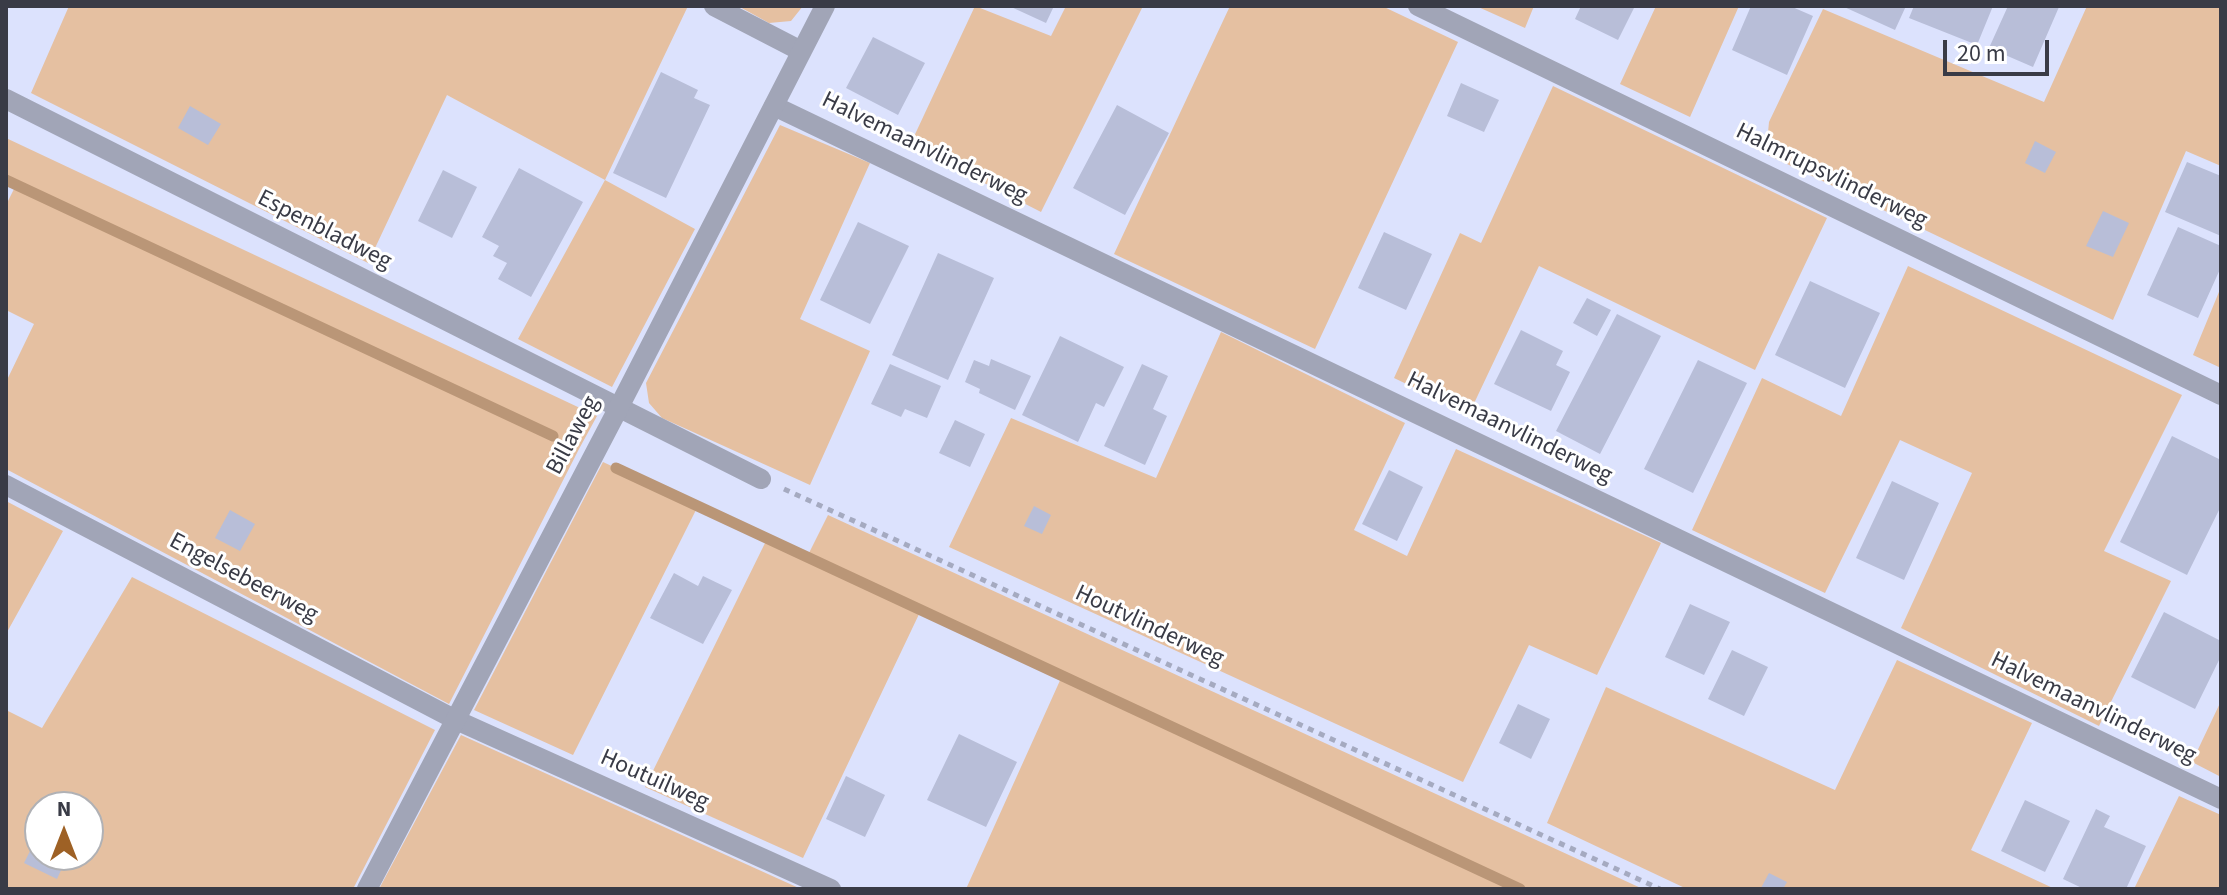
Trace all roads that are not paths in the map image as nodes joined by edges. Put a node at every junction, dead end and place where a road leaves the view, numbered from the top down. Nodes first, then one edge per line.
1 (714, 6) edge
2 (825, 6) edge
3 (1418, 6) edge
4 (801, 51) junction
5 (6, 99) edge
6 (774, 106) junction
7 (2221, 395) edge
8 (618, 409) junction
9 (761, 479) road end
10 (6, 485) edge
11 (456, 720) junction
12 (2221, 799) edge
13 (367, 889) edge
14 (831, 889) edge

1 - 4 street
2 - 4 street, Billaweg
3 - 7 street, Halmrupsvlinderweg
4 - 6 street, Billaweg
5 - 8 street, Espenbladweg
6 - 8 street, Billaweg
6 - 12 street, Halvemaanvlinderweg
8 - 9 street
8 - 11 street, Billaweg
10 - 11 street, Engelsebeerweg
11 - 13 street, Billaweg
11 - 14 street, Houtuilweg

